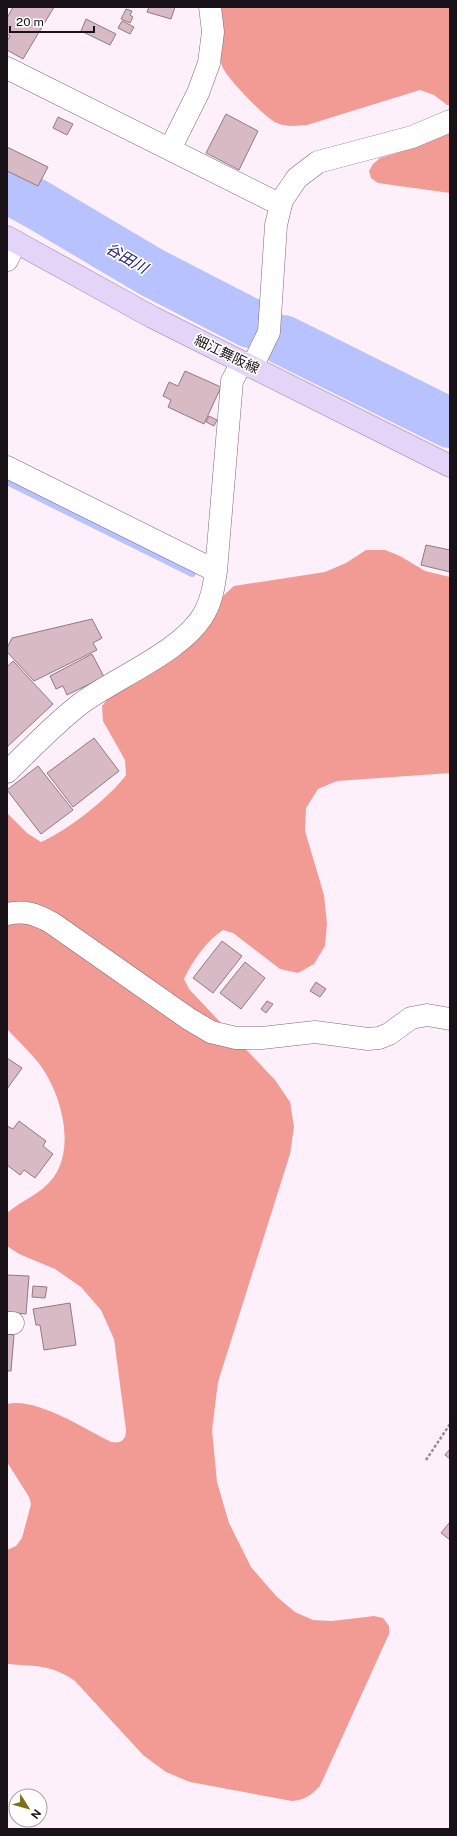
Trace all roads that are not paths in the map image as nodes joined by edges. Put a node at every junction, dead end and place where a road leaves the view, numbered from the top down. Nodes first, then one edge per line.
1 (210, 7) edge
2 (7, 68) edge
3 (450, 121) edge
4 (170, 150) junction
5 (281, 205) junction
6 (10, 246) edge
7 (247, 365) junction
8 (450, 466) edge
9 (7, 467) edge
10 (216, 571) junction
11 (7, 772) edge
12 (7, 914) edge
13 (450, 1019) edge

1 - 4 street
2 - 4 street
3 - 5 street
4 - 5 street
5 - 7 street
6 - 7 main road, 細江舞阪線
7 - 8 main road, 細江舞阪線
7 - 10 street
9 - 10 street
10 - 11 street
12 - 13 street

